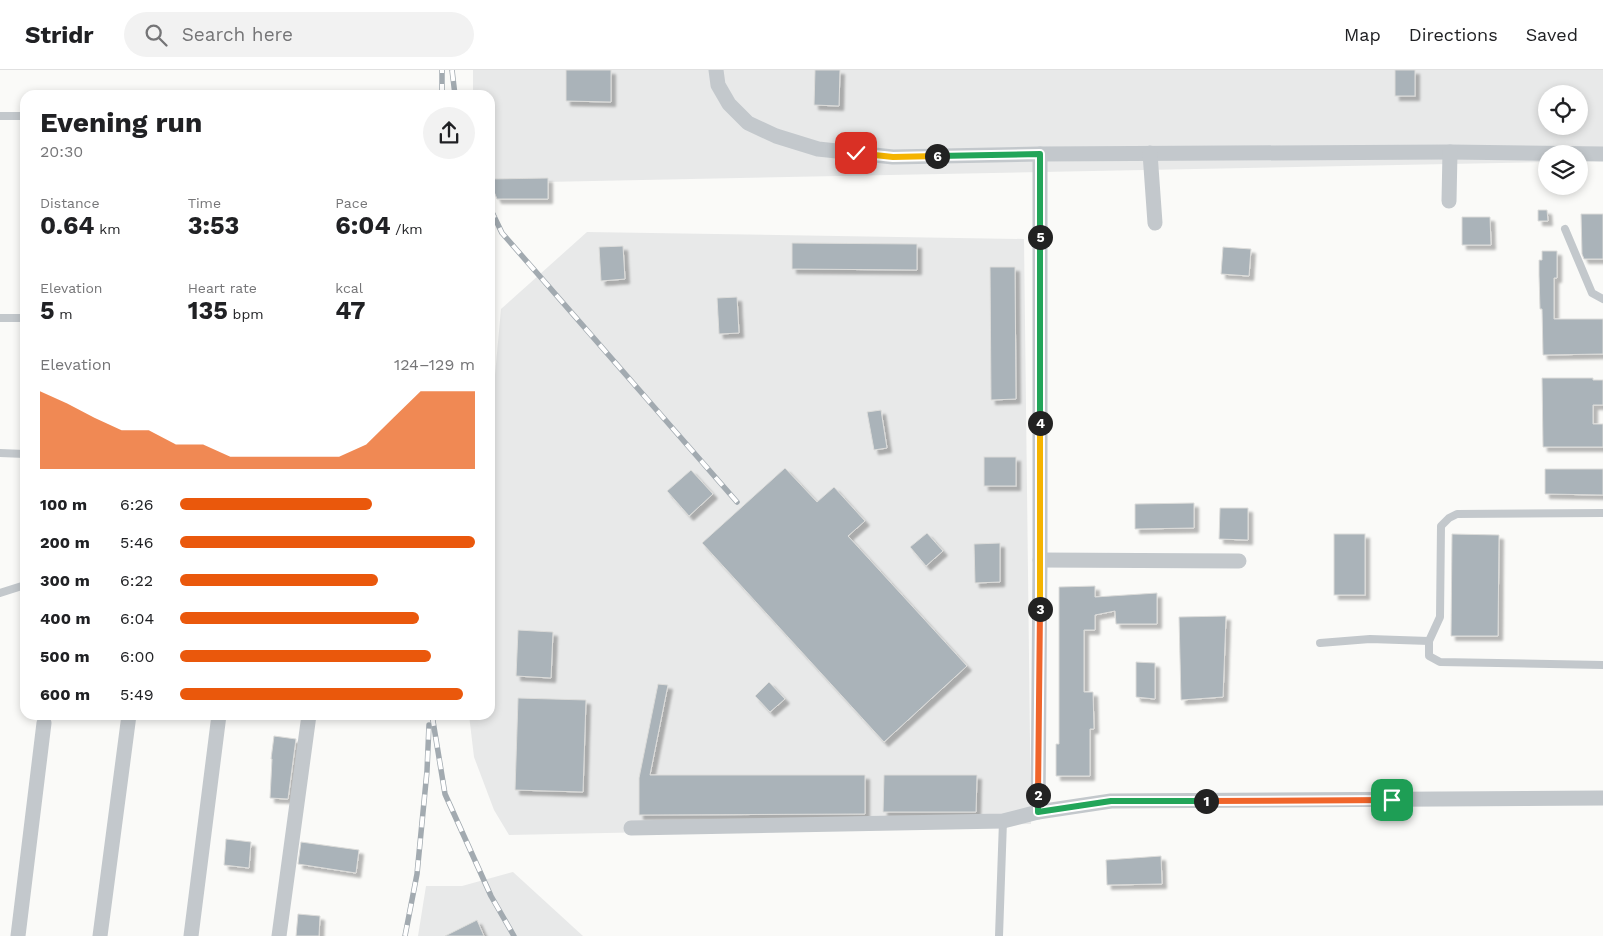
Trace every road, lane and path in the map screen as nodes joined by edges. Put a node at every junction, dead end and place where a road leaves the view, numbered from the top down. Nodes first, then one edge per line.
1 (716, 70) edge
2 (0, 116) edge
3 (20, 116) edge
4 (1450, 152) junction
5 (1150, 153) junction
6 (1040, 154) junction
7 (1603, 154) edge
8 (1449, 201) dead end
9 (1156, 223) dead end
10 (1565, 229) dead end
11 (1603, 299) edge
12 (0, 318) edge
13 (20, 318) edge
14 (0, 453) edge
15 (20, 454) edge
16 (1603, 513) edge
17 (1040, 560) junction
18 (1239, 561) dead end
19 (20, 587) edge
20 (0, 593) edge
21 (1429, 641) junction
22 (1320, 643) dead end
23 (1603, 665) edge
24 (128, 720) edge
25 (218, 720) edge
26 (308, 720) edge
27 (44, 723) dead end
28 (1603, 798) edge
29 (1038, 812) junction
30 (1003, 821) junction
31 (631, 828) dead end
32 (18, 936) edge
33 (100, 936) edge
34 (190, 936) edge
35 (279, 936) edge
36 (999, 936) edge

1 - 6 street
2 - 3 lane
4 - 5 street
4 - 7 street
4 - 8 street
5 - 6 street
5 - 9 street
6 - 17 street
10 - 11 lane
12 - 13 lane
14 - 15 lane
16 - 21 lane
17 - 18 street
17 - 29 street
19 - 20 lane
21 - 22 lane
21 - 23 lane
24 - 33 street
25 - 34 street
26 - 35 street
27 - 32 street
28 - 29 street
29 - 30 street
30 - 31 street
30 - 36 lane

